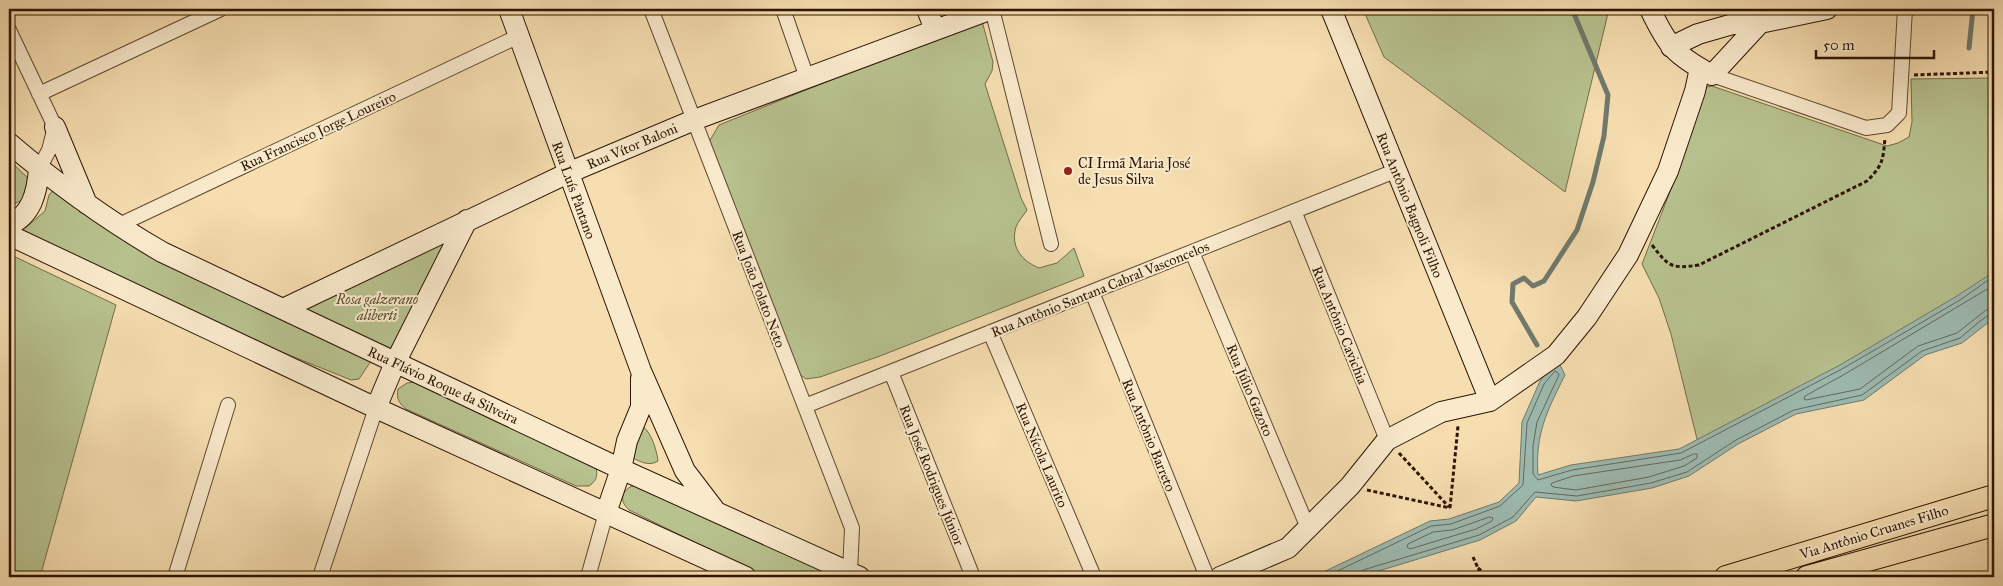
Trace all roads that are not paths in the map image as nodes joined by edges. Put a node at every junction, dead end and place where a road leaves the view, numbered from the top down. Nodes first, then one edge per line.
1 (221, 9) edge
2 (509, 9) edge
3 (651, 9) edge
4 (783, 9) edge
5 (927, 9) edge
6 (992, 9) edge
7 (1331, 9) edge
8 (1650, 9) edge
9 (1826, 9) edge
10 (1905, 9) edge
11 (1760, 23) junction
12 (9, 30) edge
13 (935, 30) junction
14 (519, 36) junction
15 (1672, 47) junction
16 (1706, 71) junction
17 (807, 78) junction
18 (38, 94) junction
19 (694, 120) junction
20 (55, 127) junction
21 (9, 143) edge
22 (39, 169) junction
23 (1395, 171) junction
24 (568, 173) junction
25 (86, 204) junction
26 (1294, 211) junction
27 (467, 220) junction
28 (9, 225) edge
29 (117, 226) junction
30 (9, 235) edge
31 (1051, 244) dead end
32 (1192, 252) junction
33 (1092, 292) junction
34 (283, 309) junction
35 (990, 332) junction
36 (396, 363) junction
37 (641, 371) junction
38 (891, 372) junction
39 (1490, 401) junction
40 (228, 406) dead end
41 (805, 406) junction
42 (376, 408) junction
43 (1386, 440) junction
44 (627, 441) junction
45 (589, 454) junction
46 (621, 469) junction
47 (1994, 496) edge
48 (715, 511) junction
49 (606, 513) junction
50 (1994, 525) edge
51 (1308, 528) junction
52 (855, 575) edge
53 (740, 576) edge
54 (175, 577) edge
55 (320, 577) edge
56 (588, 577) edge
57 (973, 577) edge
58 (1094, 577) edge
59 (1206, 577) edge
60 (1220, 577) edge
61 (1726, 577) edge
62 (1807, 577) edge

1 - 18 street
2 - 14 street, Rua Luís Pântano
3 - 19 street, Rua João Polato Neto
4 - 17 street
5 - 13 street
6 - 13 street, Rua Vítor Baloni
6 - 31 street
7 - 23 street, Rua Antônio Bagnoli Filho
8 - 15 street
9 - 11 street
10 - 16 street
11 - 15 street
11 - 16 street
12 - 18 street
13 - 17 street, Rua Vítor Baloni
14 - 24 street, Rua Luís Pântano
14 - 29 street, Rua Francisco Jorge Loureiro
15 - 16 street
16 - 39 street
17 - 19 street, Rua Vítor Baloni
18 - 20 street
19 - 24 street, Rua Vítor Baloni
19 - 41 street, Rua João Polato Neto
20 - 22 street
20 - 25 street
21 - 22 street, Rua Flávio Roque da Silveira
22 - 25 street, Rua Flávio Roque da Silveira
22 - 28 street
23 - 26 street, Rua Antônio Santana Cabral Vasconcelos
23 - 39 street, Rua Antônio Bagnoli Filho
24 - 27 street, Rua Vítor Baloni
24 - 37 street, Rua Luís Pântano
25 - 29 street, Rua Flávio Roque da Silveira
26 - 32 street, Rua Antônio Santana Cabral Vasconcelos
26 - 43 street, Rua Antônio Cavichia
27 - 34 street, Rua Vítor Baloni
27 - 36 street
29 - 34 street, Rua Flávio Roque da Silveira
30 - 42 street
32 - 33 street, Rua Antônio Santana Cabral Vasconcelos
32 - 51 street, Rua Júlio Gazoto
33 - 35 street, Rua Antônio Santana Cabral Vasconcelos
33 - 59 street, Rua Antônio Barreto
34 - 36 street, Rua Flávio Roque da Silveira
35 - 38 street, Rua Antônio Santana Cabral Vasconcelos
35 - 58 street, Rua Nícola Laurito
36 - 42 street
36 - 45 street, Rua Flávio Roque da Silveira
37 - 44 street, Rua Luís Pântano
37 - 48 street, Rua Luís Pântano
38 - 41 street, Rua Antônio Santana Cabral Vasconcelos
38 - 57 street, Rua José Rodrigues Júnior
39 - 43 street
40 - 54 street
41 - 52 street, Rua João Polato Neto
42 - 49 street
42 - 55 street
43 - 51 street
44 - 45 street
44 - 46 street, Rua Luís Pântano
45 - 46 street, Rua Flávio Roque da Silveira
46 - 48 street, Rua Flávio Roque da Silveira
46 - 49 street, Rua Luís Pântano
47 - 61 main road, Via Antônio Cruanes Filho
48 - 52 street, Rua Flávio Roque da Silveira
49 - 53 street
49 - 56 street
50 - 62 main road, Via Antônio Cruanes Filho
51 - 60 street

